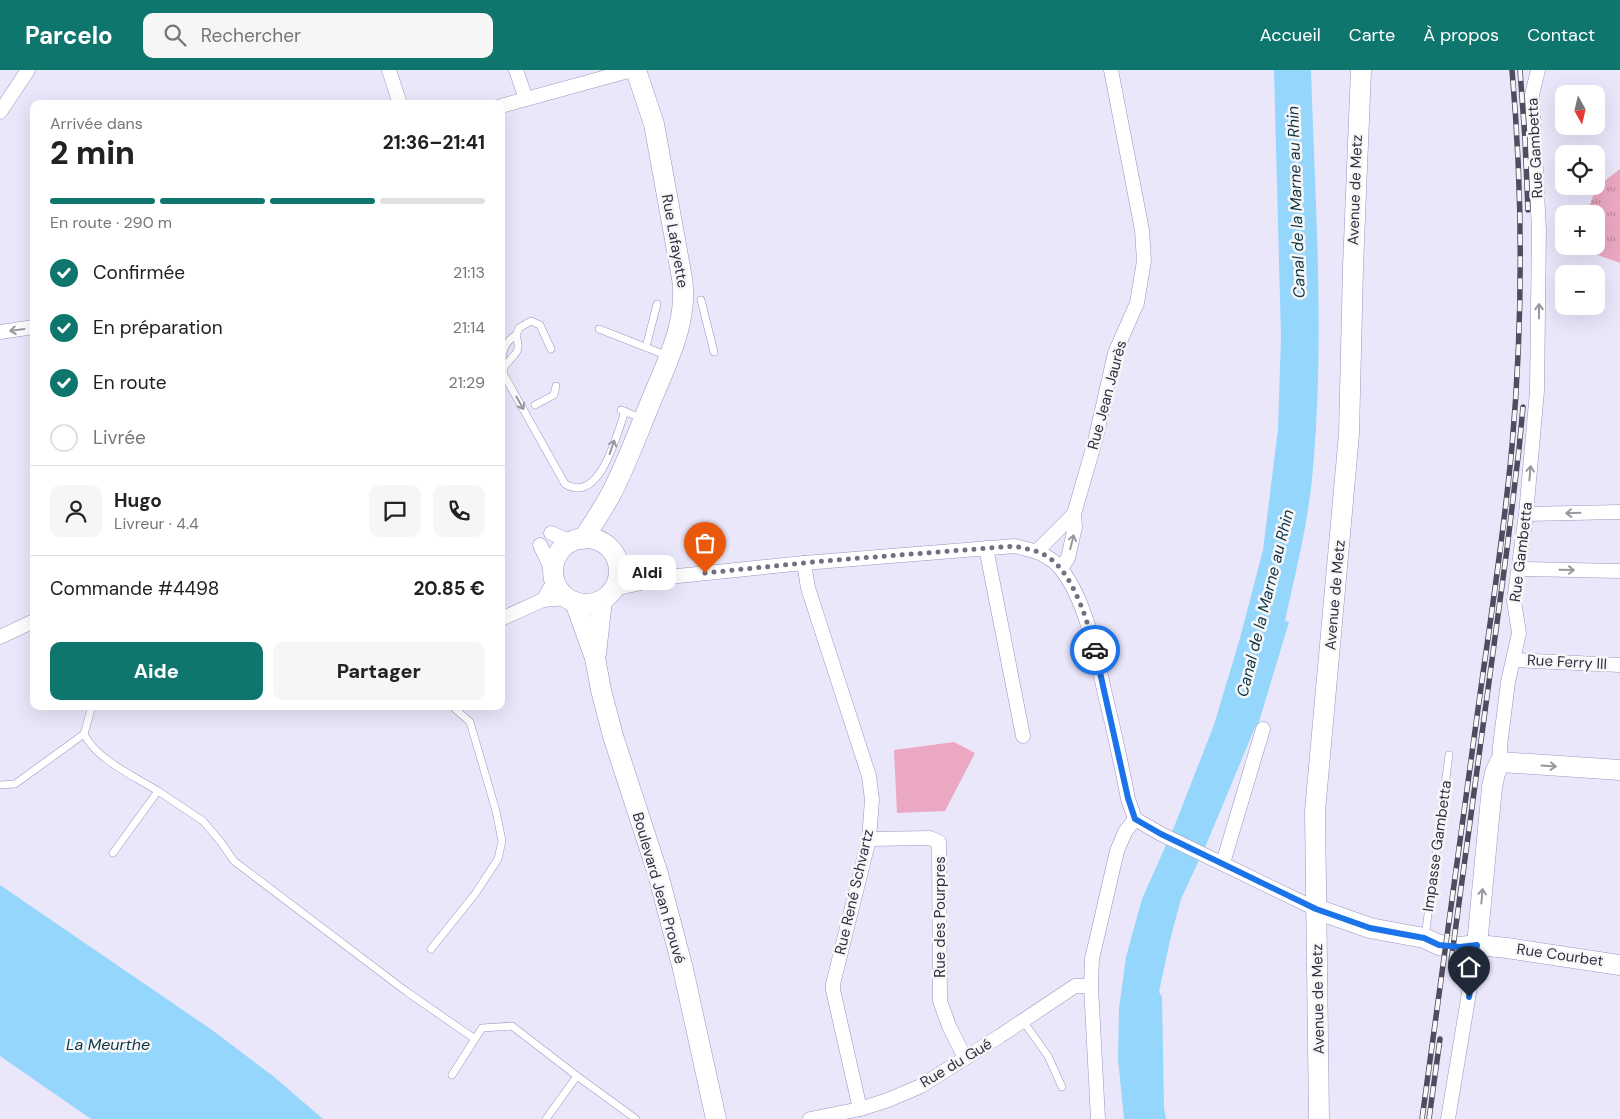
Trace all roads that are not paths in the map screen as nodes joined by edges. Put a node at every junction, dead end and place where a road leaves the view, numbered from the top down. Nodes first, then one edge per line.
1 (28, 70) edge
2 (389, 70) edge
3 (516, 70) edge
4 (632, 70) edge
5 (636, 70) edge
6 (1111, 70) edge
7 (1361, 70) edge
8 (1538, 70) edge
9 (526, 99) junction
10 (399, 100) edge
11 (505, 105) edge
12 (0, 112) edge
13 (701, 300) dead end
14 (657, 304) dead end
15 (30, 328) edge
16 (599, 329) dead end
17 (0, 332) edge
18 (516, 335) junction
19 (505, 347) edge
20 (646, 347) junction
21 (551, 349) dead end
22 (714, 352) dead end
23 (669, 356) junction
24 (505, 364) edge
25 (505, 377) edge
26 (556, 386) dead end
27 (536, 405) dead end
28 (630, 413) junction
29 (612, 494) junction
30 (1620, 512) edge
31 (1074, 514) junction
32 (1526, 514) junction
33 (551, 533) dead end
34 (577, 540) junction
35 (540, 545) dead end
36 (986, 548) junction
37 (1037, 551) junction
38 (614, 557) junction
39 (804, 563) junction
40 (1061, 568) junction
41 (1518, 569) junction
42 (1620, 571) edge
43 (554, 576) junction
44 (668, 577) junction
45 (608, 595) junction
46 (542, 600) junction
47 (571, 600) junction
48 (505, 617) edge
49 (30, 623) edge
50 (0, 637) edge
51 (595, 658) junction
52 (1514, 660) junction
53 (1620, 664) edge
54 (91, 710) edge
55 (456, 710) edge
56 (1263, 729) dead end
57 (84, 734) junction
58 (1023, 736) dead end
59 (1449, 755) dead end
60 (1500, 762) junction
61 (1620, 770) edge
62 (0, 785) edge
63 (158, 791) junction
64 (1135, 819) junction
65 (869, 839) junction
66 (113, 853) dead end
67 (1223, 864) junction
68 (1316, 909) junction
69 (1432, 942) junction
70 (1477, 945) junction
71 (431, 949) dead end
72 (1620, 964) edge
73 (1091, 986) junction
74 (1023, 1021) junction
75 (475, 1039) junction
76 (965, 1058) junction
77 (452, 1074) dead end
78 (577, 1076) junction
79 (1062, 1088) dead end
80 (860, 1109) junction
81 (546, 1119) edge
82 (636, 1119) edge
83 (716, 1119) edge
84 (810, 1119) edge
85 (1098, 1119) edge
86 (1319, 1119) edge
87 (1448, 1119) edge

1 - 12 street
2 - 10 street
3 - 9 street
4 - 9 street
5 - 23 street, Rue Lafayette
6 - 31 street, Rue Jean Jaurès
7 - 68 street, Avenue de Metz
32 -> 8 street, Rue Gambetta
9 - 11 street
13 - 22 lane
14 - 20 lane
15 -> 17 street
16 - 20 lane
18 - 19 lane
18 - 21 lane
18 - 24 lane
20 - 23 lane
23 - 28 street, Rue Lafayette
25 -> 28 lane
26 - 27 lane
28 - 29 street, Rue Lafayette
29 - 34 street, Rue Lafayette
29 - 38 street, Rue Lafayette
30 -> 32 street
31 - 37 street, Rue Jean Jaurès
40 -> 31 street, Rue Jean Jaurès
32 - 41 street, Rue Gambetta
33 - 34 street
34 - 38 street
34 - 43 street
35 - 43 street
36 - 37 street
36 - 39 street
36 - 58 street
37 - 40 street
38 - 44 street
38 - 45 street
39 - 44 street
39 - 65 street, Rue René Schvartz
40 - 64 street
41 -> 42 street
41 - 52 street, Rue Gambetta
43 - 46 street
43 - 47 street
44 - 45 street
45 - 47 street
45 - 51 street, Boulevard Jean Prouvé
46 - 47 street
46 - 48 street
47 - 51 street, Boulevard Jean Prouvé
49 - 50 street
51 - 83 street, Boulevard Jean Prouvé
52 - 53 street, Rue Ferry III
52 - 60 street, Rue Gambetta
54 - 57 lane
55 - 71 lane
56 - 67 street
57 - 62 lane
57 - 63 lane
59 - 69 lane, Impasse Gambetta
60 -> 61 street
70 -> 60 street, Rue Gambetta
63 - 66 lane
63 - 75 lane
64 - 67 street
64 - 73 street
65 - 76 street, Rue des Pourpres
65 - 80 street, Rue René Schvartz
67 - 68 street
68 - 69 street, Rue Courbet
68 - 86 street, Avenue de Metz
69 - 70 street, Rue Courbet
70 - 72 street, Rue Courbet
70 - 87 street, Rue Gambetta
73 - 74 street, Rue du Gué
73 - 85 street
74 - 76 street, Rue du Gué
74 - 79 lane
75 - 77 lane
75 - 78 lane
76 - 80 street, Rue du Gué
78 - 81 lane
78 - 82 lane
80 - 84 street, Rue du Gué

